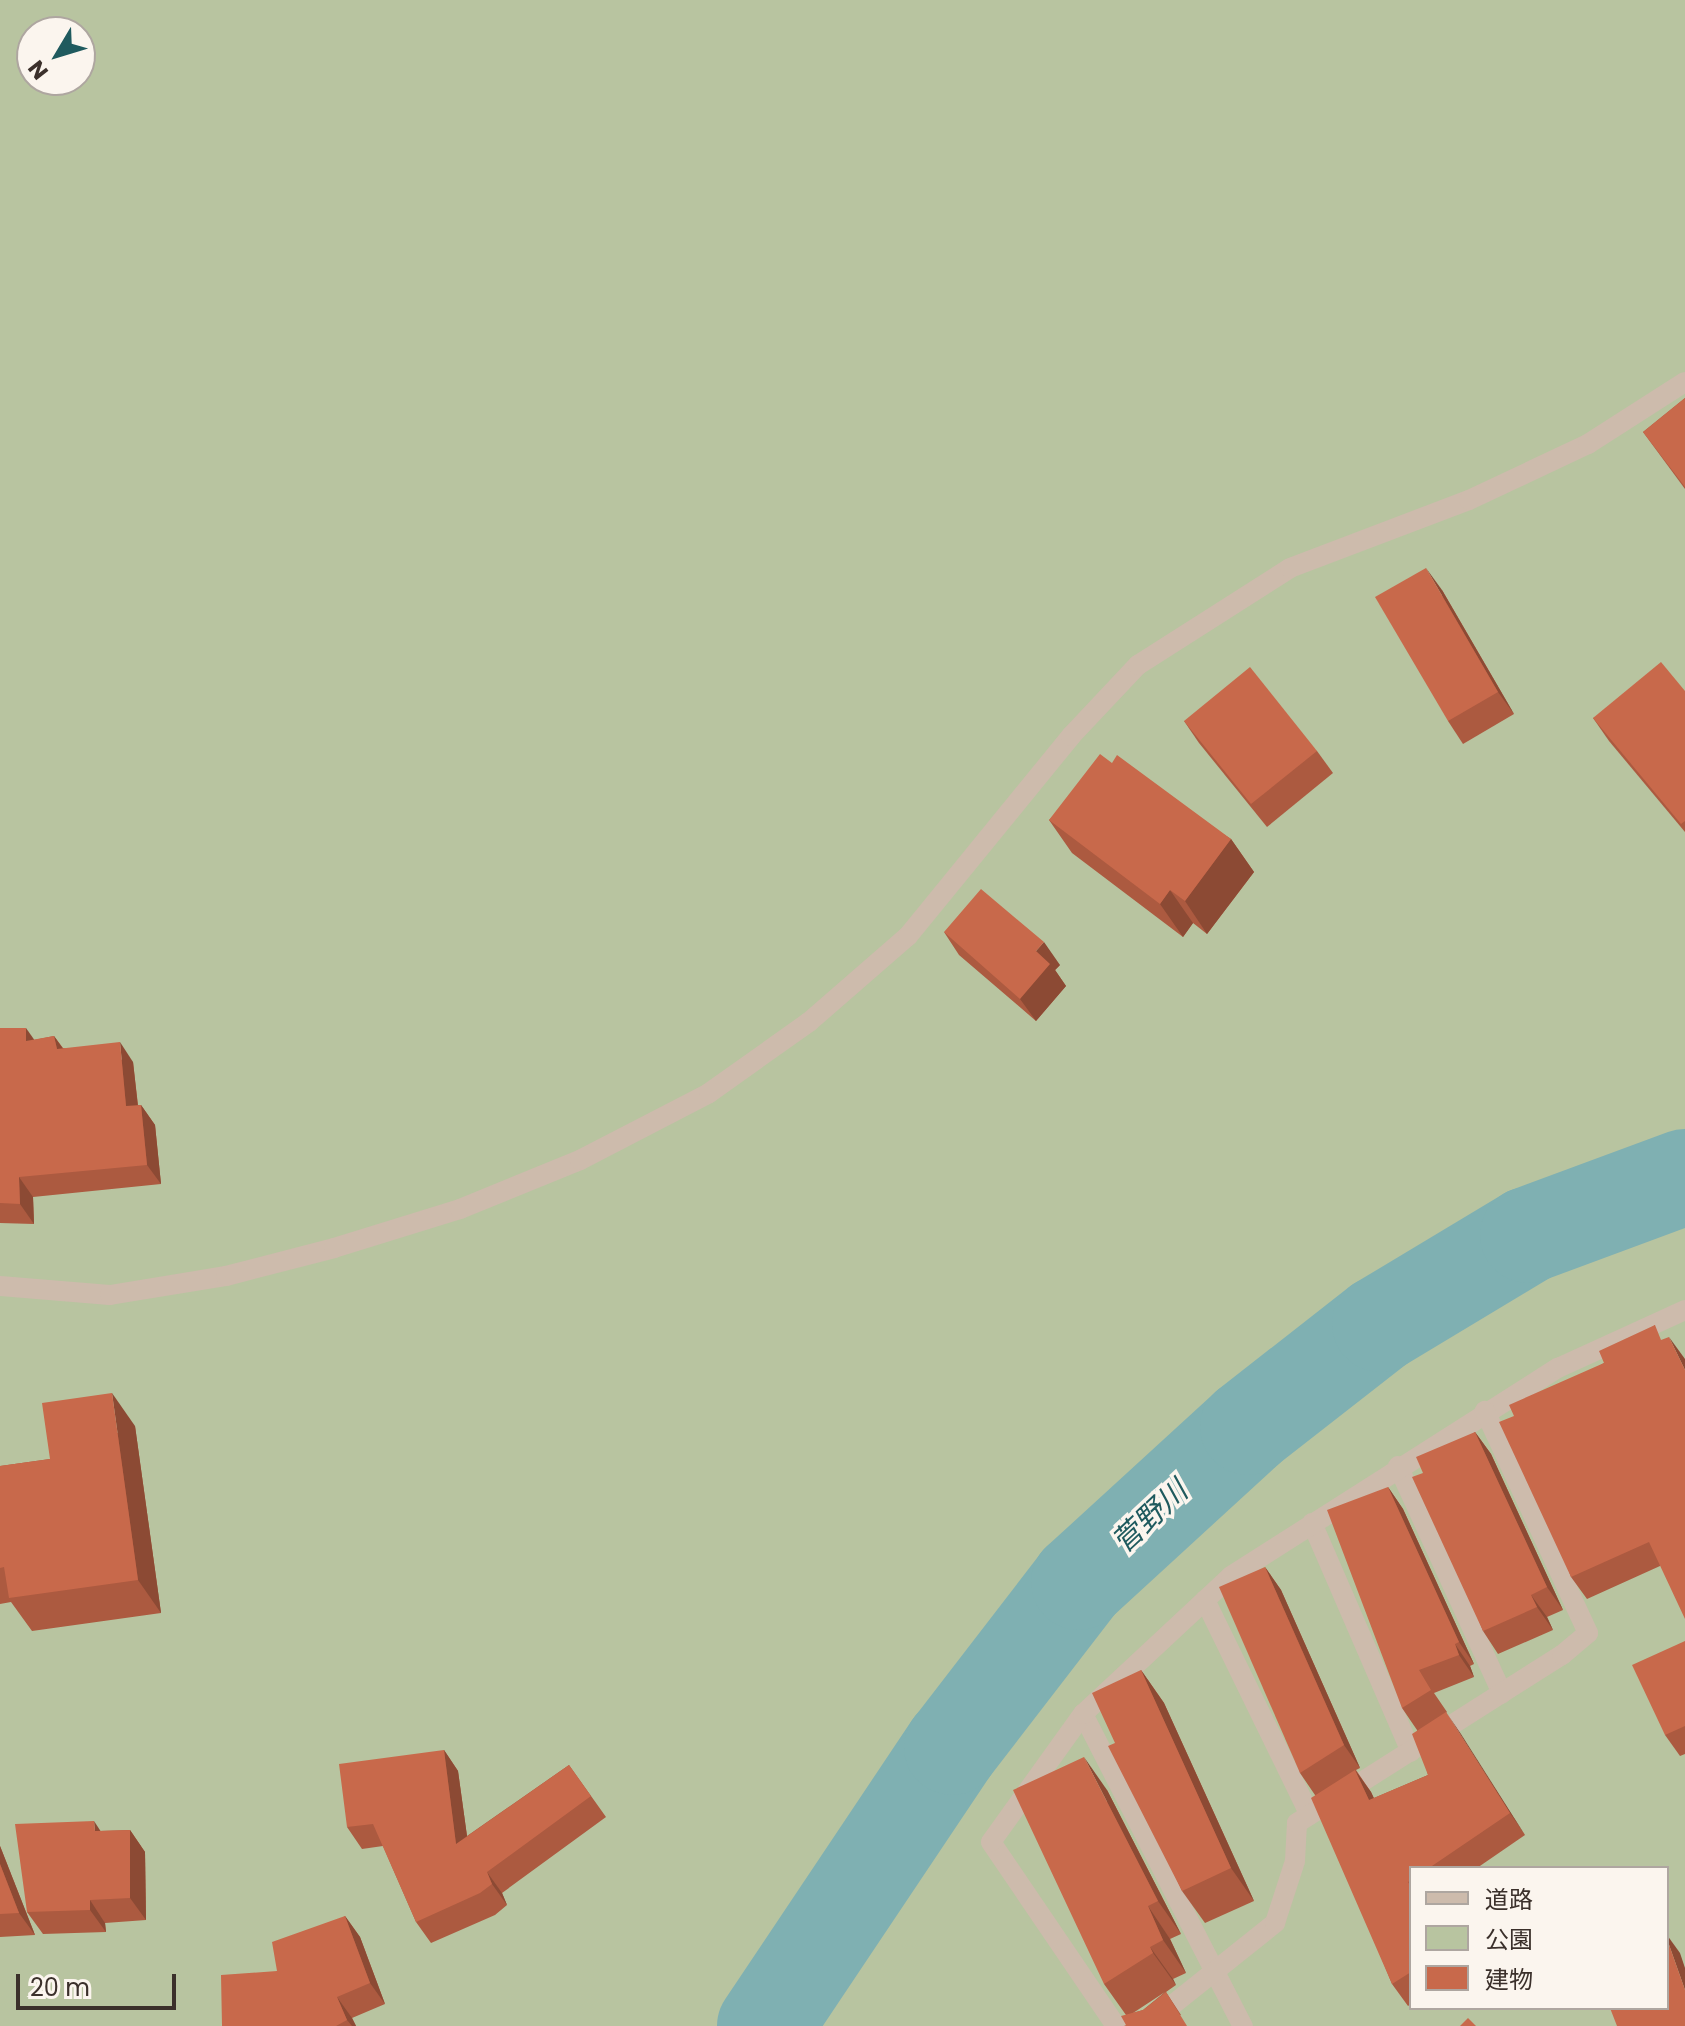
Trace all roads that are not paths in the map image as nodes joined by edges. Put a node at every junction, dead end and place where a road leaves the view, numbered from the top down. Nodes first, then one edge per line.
1 (1685, 382) edge
2 (0, 1286) edge
3 (1685, 1310) edge
4 (1485, 1411) junction
5 (1398, 1466) junction
6 (1312, 1523) junction
7 (1205, 1600) junction
8 (1502, 1693) junction
9 (1083, 1714) junction
10 (1411, 1752) junction
11 (1310, 1815) junction
12 (1213, 1972) junction
13 (1116, 2026) edge
14 (1136, 2026) edge
15 (1243, 2026) edge

1 - 2 street
3 - 4 street
4 - 5 street
4 - 8 street
5 - 6 street
5 - 8 street
6 - 7 street
6 - 10 street
7 - 9 street
7 - 11 street
8 - 10 street
9 - 12 street
9 - 13 street
10 - 11 street
11 - 12 street
12 - 14 street
12 - 15 street

